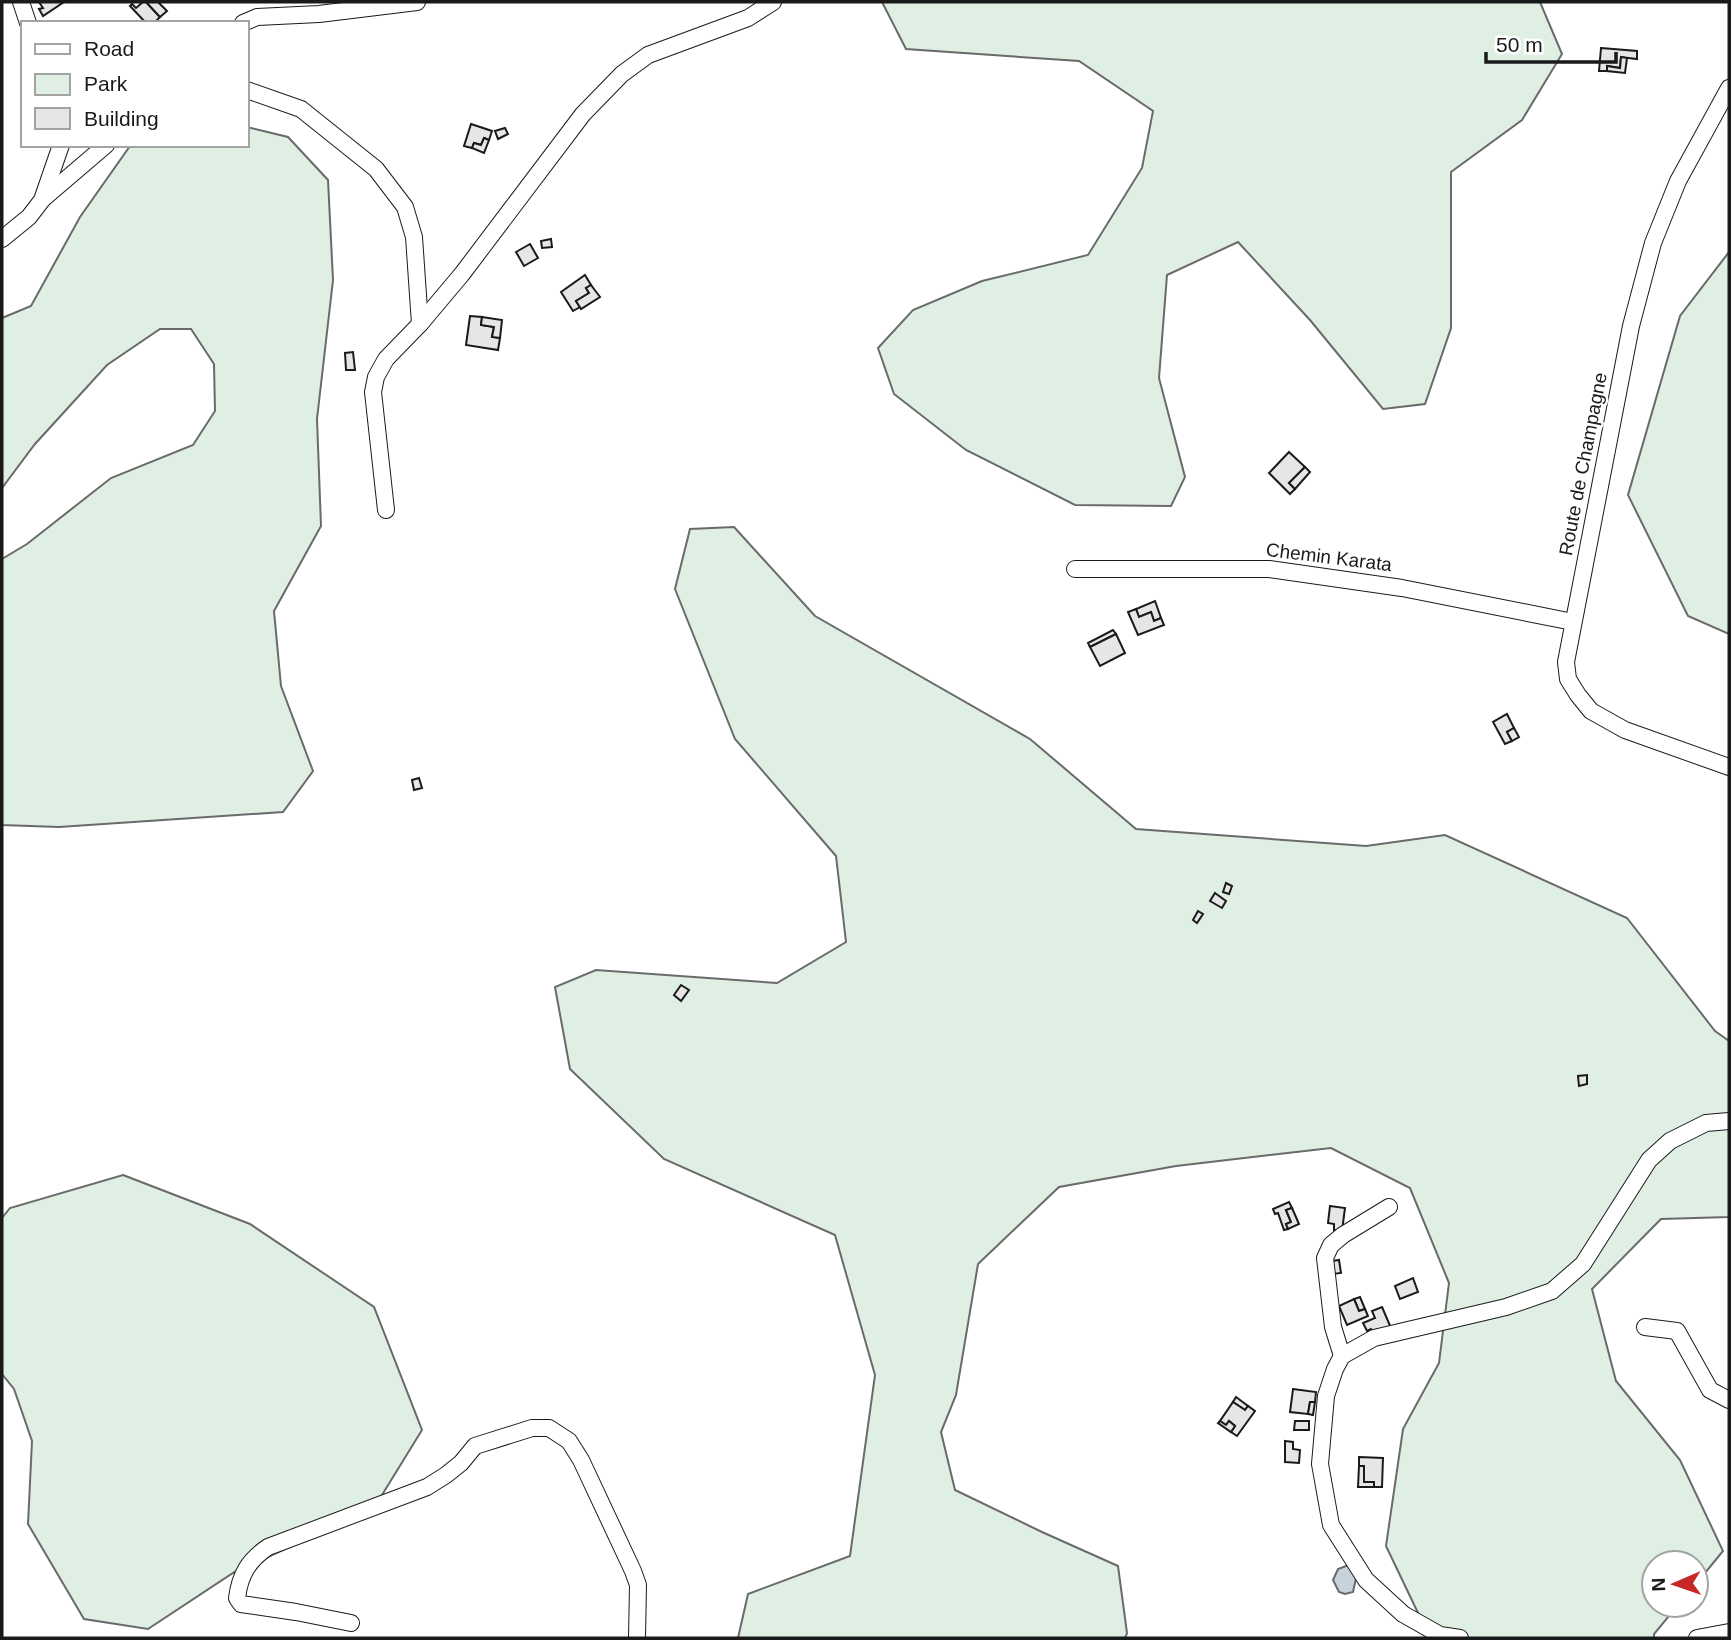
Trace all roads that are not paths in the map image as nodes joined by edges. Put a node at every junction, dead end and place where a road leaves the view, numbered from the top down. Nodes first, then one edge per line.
1 (21, 2) edge
2 (417, 2) edge
3 (772, 2) edge
4 (27, 21) edge
5 (248, 21) edge
6 (1729, 88) edge
7 (248, 90) edge
8 (60, 147) edge
9 (104, 147) edge
10 (42, 200) junction
11 (2, 239) edge
12 (420, 324) junction
13 (386, 510) dead end
14 (1075, 569) dead end
15 (1573, 622) junction
16 (1729, 767) edge
17 (1729, 1121) edge
18 (1389, 1208) dead end
19 (1645, 1327) dead end
20 (1342, 1356) junction
21 (1729, 1400) edge
22 (351, 1623) dead end
23 (1729, 1632) edge
24 (637, 1638) edge
25 (1460, 1638) edge
26 (1697, 1638) edge

1 - 4 street
2 - 5 street
3 - 12 street
6 - 15 street, Route de Champagne
7 - 12 street
8 - 10 street
9 - 10 street
10 - 11 street
12 - 13 street
14 - 15 street, Chemin Karata
15 - 16 street, Route de Champagne
17 - 20 street
18 - 20 street
19 - 21 street
20 - 25 street
22 - 24 street
23 - 26 street

